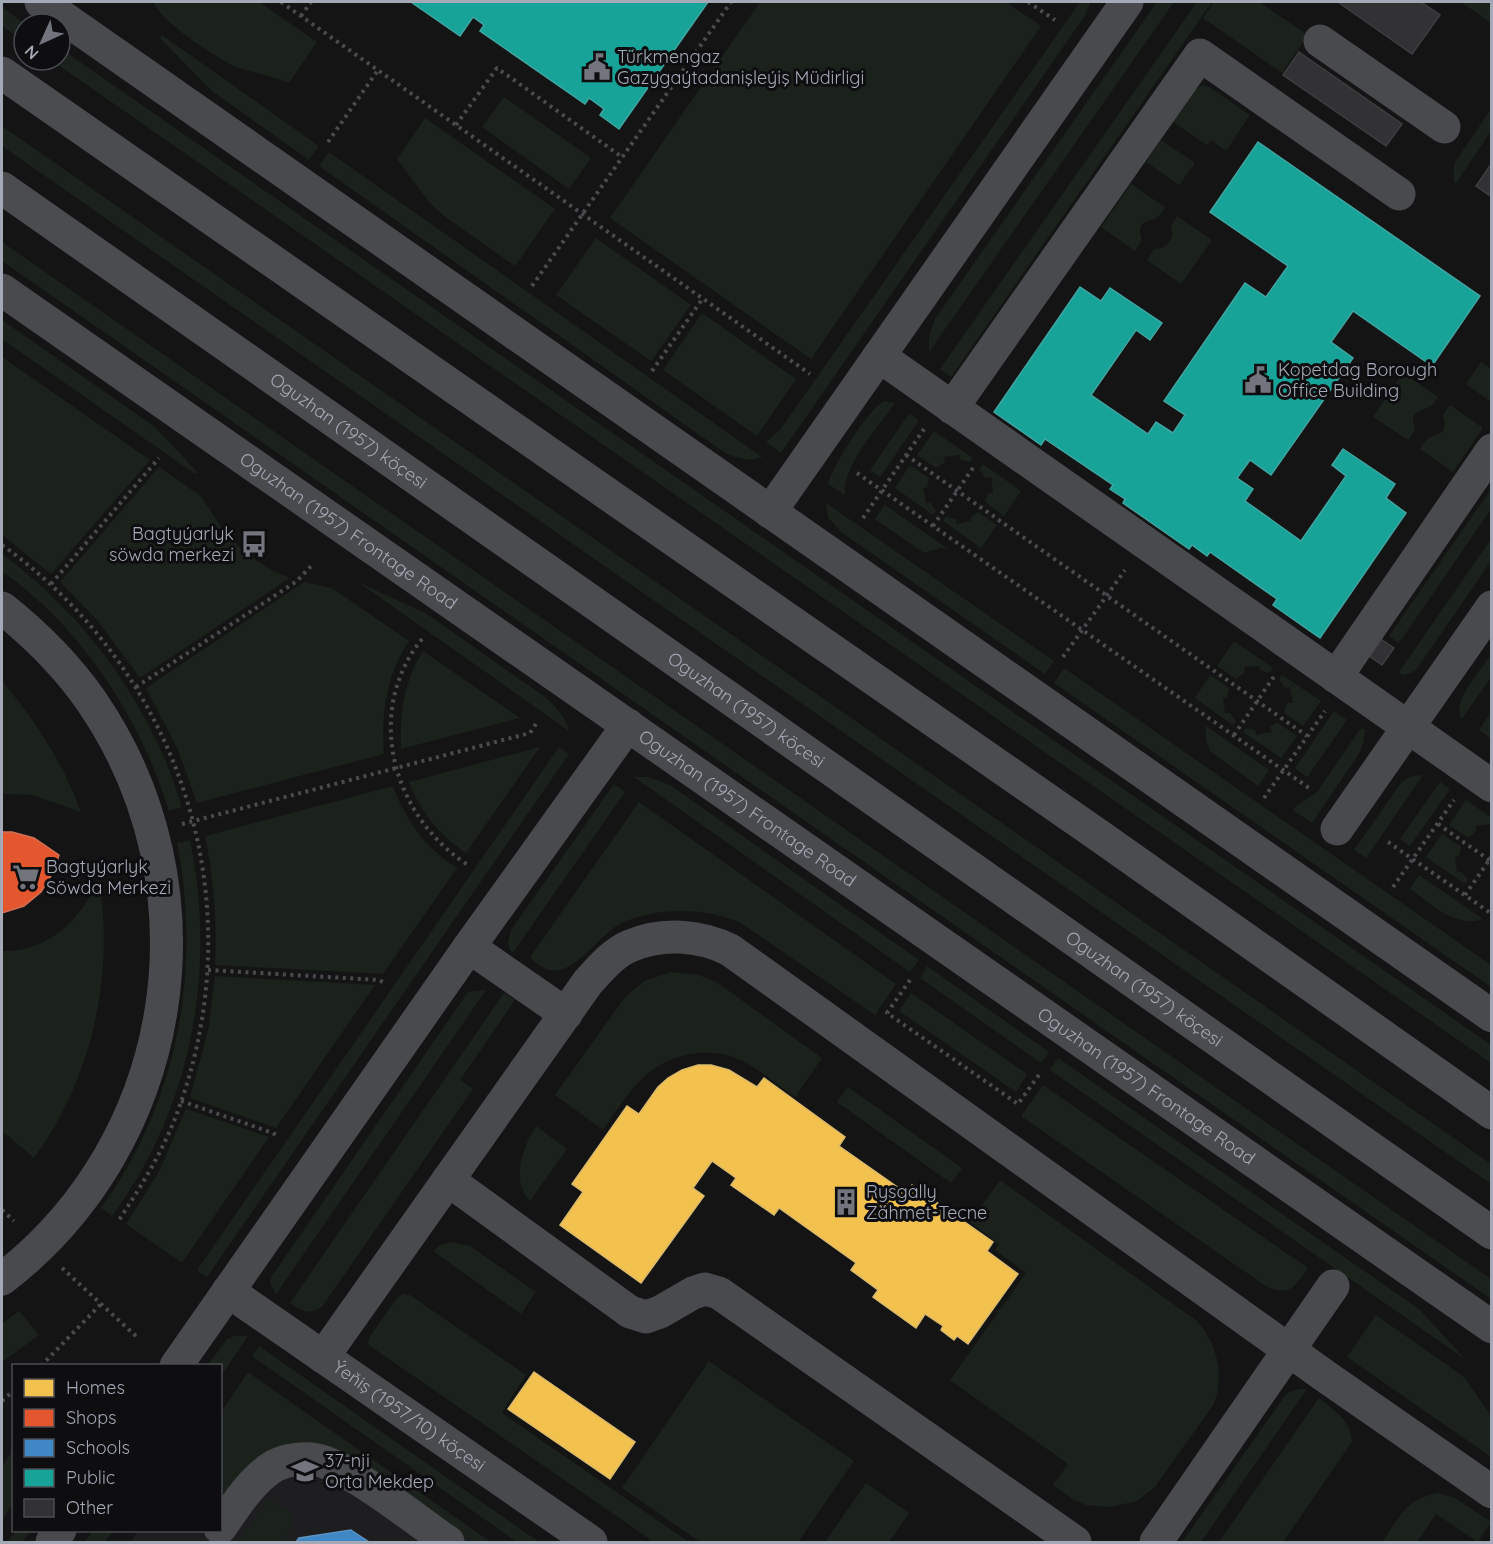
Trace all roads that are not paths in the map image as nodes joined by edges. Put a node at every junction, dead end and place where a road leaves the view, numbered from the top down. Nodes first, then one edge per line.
1 (41, 2) edge
2 (1127, 2) edge
3 (1320, 41) dead end
4 (2, 73) edge
5 (1444, 127) dead end
6 (2, 188) edge
7 (1399, 194) dead end
8 (2, 291) edge
9 (879, 356) junction
10 (940, 417) junction
11 (1491, 450) edge
12 (770, 512) junction
13 (2, 608) edge
14 (1491, 608) edge
15 (1332, 691) junction
16 (628, 725) junction
17 (1408, 727) junction
18 (1491, 786) edge
19 (1337, 829) dead end
20 (469, 947) junction
21 (566, 1014) junction
22 (1491, 1016) edge
23 (1491, 1113) edge
24 (448, 1180) junction
25 (1491, 1233) edge
26 (2, 1279) edge
27 (1333, 1286) dead end
28 (228, 1291) junction
29 (1491, 1327) edge
30 (1288, 1349) junction
31 (323, 1357) junction
32 (177, 1364) edge
33 (1491, 1492) edge
34 (222, 1526) edge
35 (448, 1542) edge
36 (591, 1542) edge
37 (1075, 1542) edge
38 (1156, 1542) edge

1 - 12 street
2 - 9 street
3 - 5 street
4 - 23 main road
6 - 25 main road, Oguzhan (1957) köçesi
7 - 10 street
8 - 16 street, Oguzhan (1957) Frontage Road
9 - 10 street
9 - 12 street
10 - 15 street
11 - 15 street
12 - 22 street
13 - 26 street
14 - 17 street
15 - 17 street
16 - 20 street
16 - 29 street, Oguzhan (1957) Frontage Road
17 - 18 street
17 - 19 street
20 - 21 street
20 - 28 street
21 - 24 street
21 - 30 street
24 - 31 street
24 - 37 street
27 - 30 street
28 - 31 street, Ýeňiş (1957/10) köçesi
28 - 32 street
30 - 33 street
30 - 38 street
31 - 36 street, Ýeňiş (1957/10) köçesi
34 - 35 street

